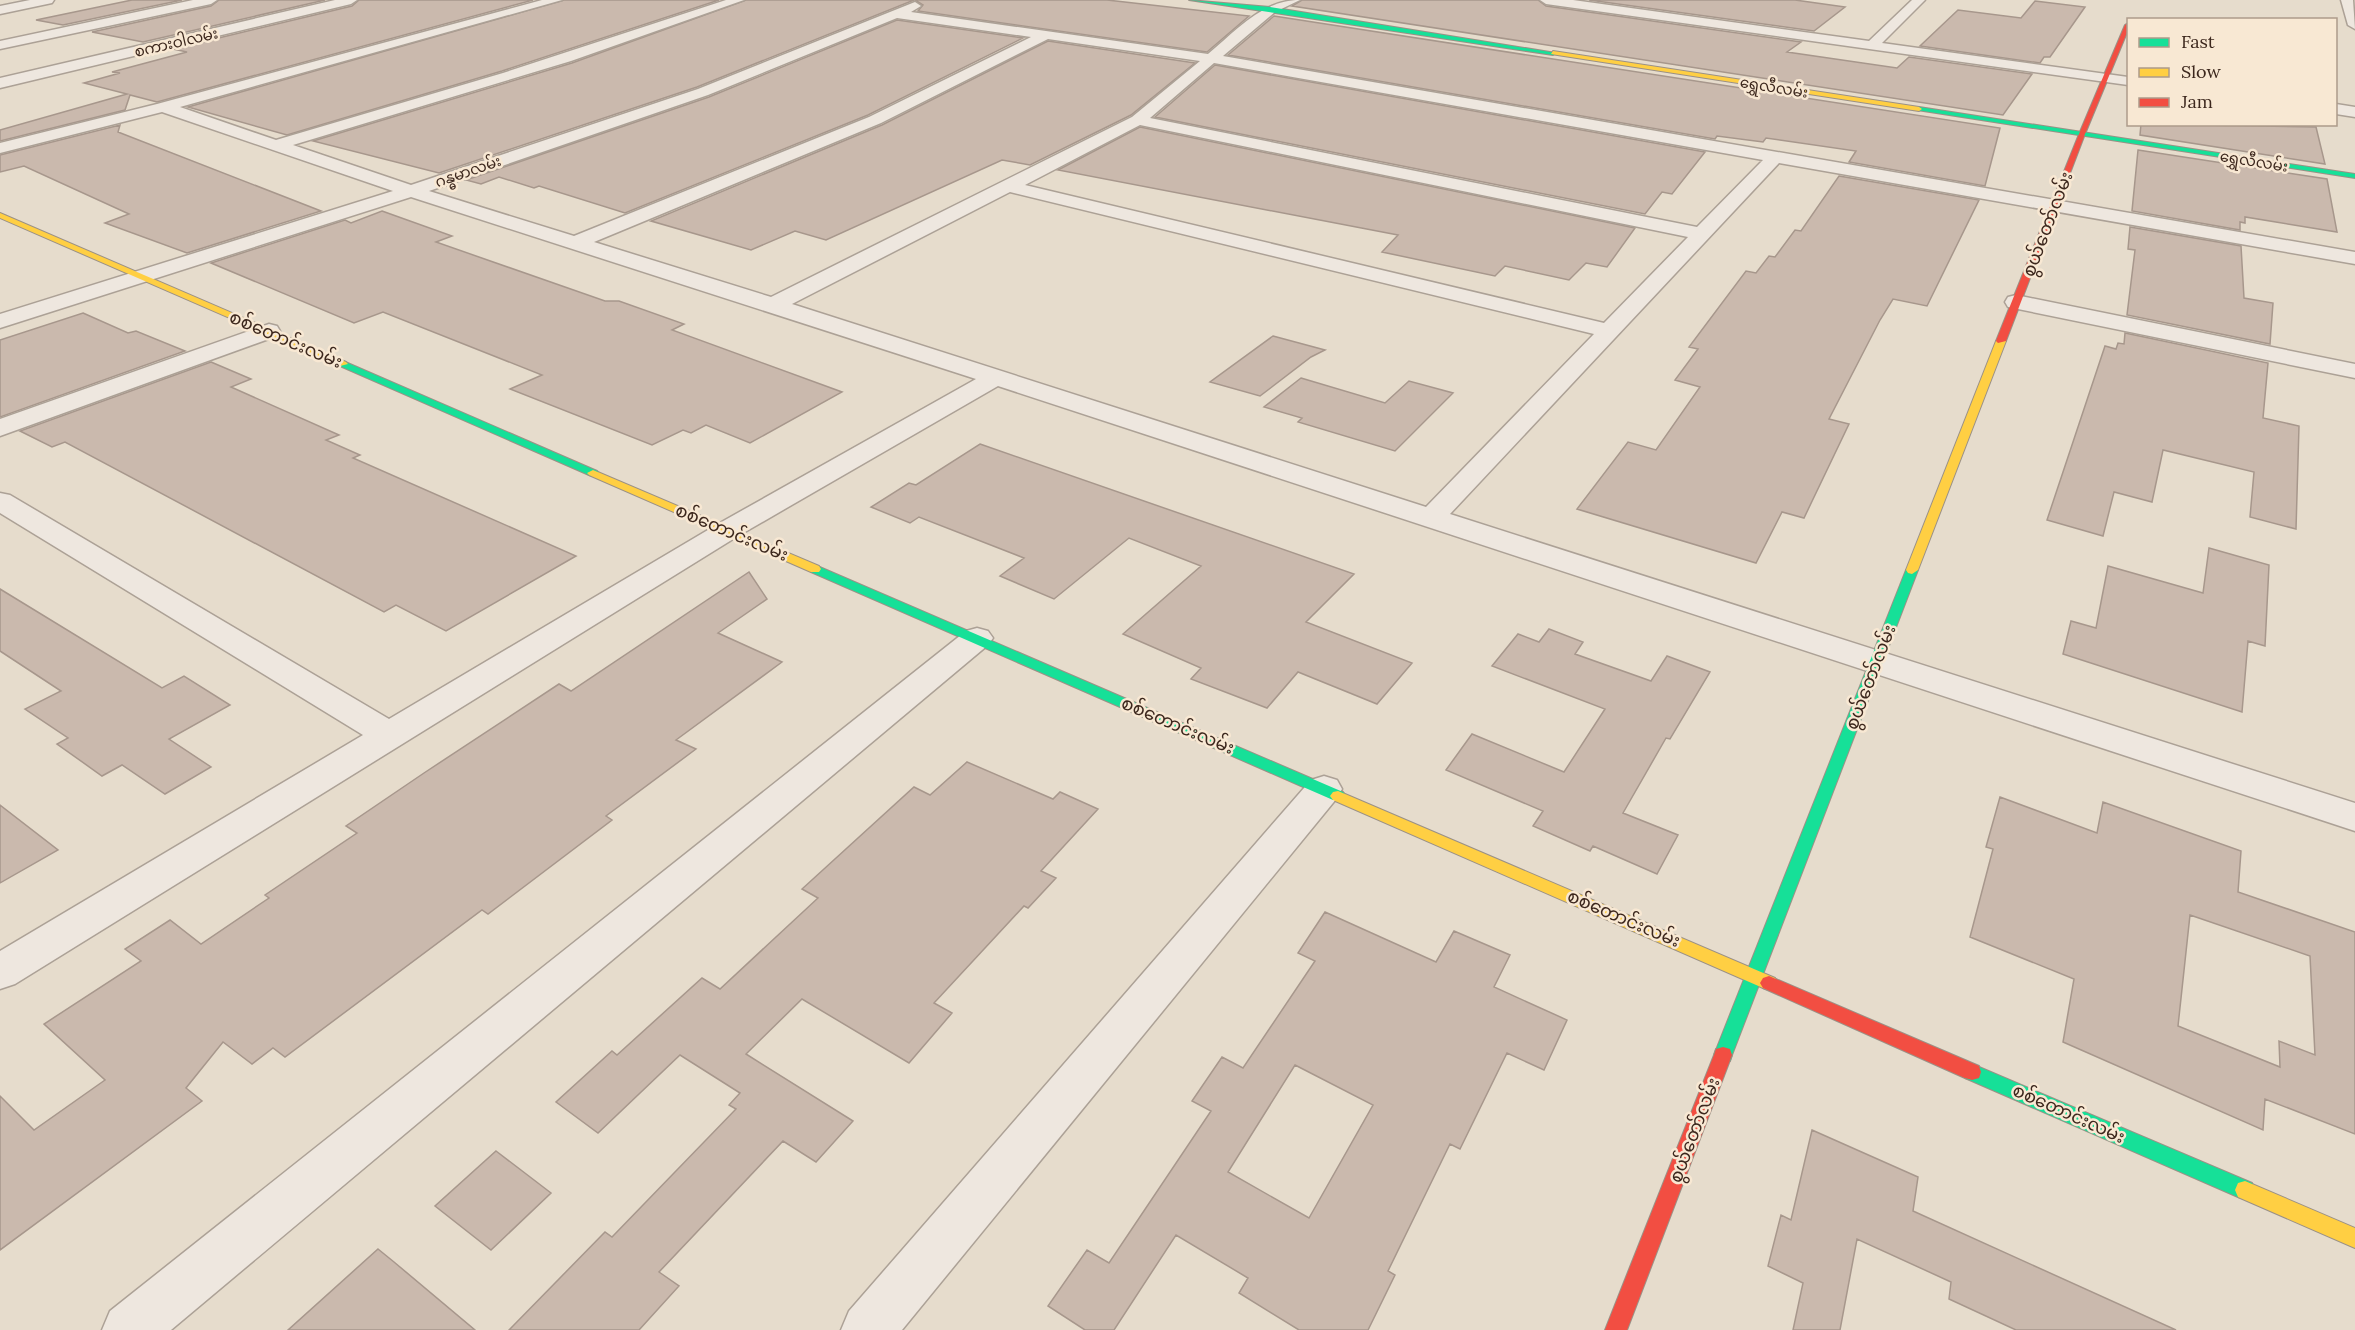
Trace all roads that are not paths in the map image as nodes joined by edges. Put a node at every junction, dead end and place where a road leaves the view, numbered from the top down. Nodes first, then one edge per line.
1 (48, 0) edge
2 (211, 0) edge
3 (556, 0) edge
4 (738, 0) edge
5 (927, 0) edge
6 (1192, 0) edge
7 (1294, 0) edge
8 (1546, 0) edge
9 (1919, 0) edge
10 (2347, 0) edge
11 (344, 1) edge
12 (1695, 6) dead end
13 (1270, 9) junction
14 (0, 10) edge
15 (896, 14) junction
16 (1676, 18) junction
17 (2355, 25) edge
18 (2127, 27) edge
19 (1046, 35) junction
20 (0, 45) edge
21 (1871, 46) junction
22 (1210, 58) junction
23 (2105, 78) junction
24 (2127, 81) edge
25 (0, 83) edge
26 (163, 107) junction
27 (2337, 109) edge
28 (2355, 112) edge
29 (1138, 120) junction
30 (2082, 134) junction
31 (276, 146) junction
32 (0, 148) edge
33 (1775, 157) junction
34 (2355, 176) edge
35 (1008, 186) junction
36 (411, 191) junction
37 (2054, 205) junction
38 (0, 215) edge
39 (1701, 234) junction
40 (574, 243) junction
41 (2355, 258) edge
42 (141, 276) junction
43 (2016, 302) junction
44 (773, 305) junction
45 (0, 321) edge
46 (269, 331) junction
47 (1609, 331) junction
48 (2355, 371) edge
49 (996, 377) junction
50 (0, 428) edge
51 (0, 501) edge
52 (1431, 518) junction
53 (728, 530) junction
54 (977, 638) junction
55 (1875, 663) junction
56 (391, 736) junction
57 (1324, 789) junction
58 (2355, 817) edge
59 (0, 972) edge
60 (1754, 975) junction
61 (2355, 1238) edge
62 (129, 1330) edge
63 (868, 1330) edge
64 (1616, 1330) edge

1 - 14 street
2 - 20 street
3 - 26 street
4 - 31 street
5 - 15 street, ဂန္ဓမာလမ်း
6 - 13 street, ရွှေလီလမ်း
7 - 13 street
8 - 16 street
9 - 21 street
10 - 17 street
11 - 25 street, စကားဝါလမ်း
12 - 16 street
13 - 22 street
13 - 30 street, ရွှေလီလမ်း
15 - 19 street
15 - 36 street, ဂန္ဓမာလမ်း
16 - 21 street
18 - 23 street, စွယ်တော်လမ်း
19 - 22 street
19 - 40 street
21 - 23 street
22 - 29 street
22 - 33 street
23 - 24 street
23 - 30 street, စွယ်တော်လမ်း
26 - 31 street
26 - 32 street
27 - 28 street
29 - 35 street
29 - 39 street
30 - 34 street, ရွှေလီလမ်း
30 - 37 street, စွယ်တော်လမ်း
31 - 36 street
33 - 37 street
33 - 39 street
35 - 44 street
35 - 47 street
36 - 40 street
36 - 42 street, ဂန္ဓမာလမ်း
37 - 41 street
37 - 43 street, စွယ်တော်လမ်း
38 - 42 street, စစ်တောင်းလမ်း
39 - 47 street
40 - 44 street
42 - 45 street, ဂန္ဓမာလမ်း
42 - 46 street, စစ်တောင်းလမ်း
43 - 48 street
43 - 55 street, စွယ်တော်လမ်း
44 - 49 street
46 - 50 street
46 - 53 street, စစ်တောင်းလမ်း
47 - 52 street
49 - 52 street
49 - 53 street
51 - 56 street
52 - 55 street
53 - 54 street, စစ်တောင်းလမ်း
53 - 56 street
54 - 57 street, စစ်တောင်းလမ်း
54 - 62 street
55 - 58 street
55 - 60 street, စွယ်တော်လမ်း
56 - 59 street
57 - 60 street, စစ်တောင်းလမ်း
57 - 63 street
60 - 61 street, စစ်တောင်းလမ်း
60 - 64 street, စွယ်တော်လမ်း

